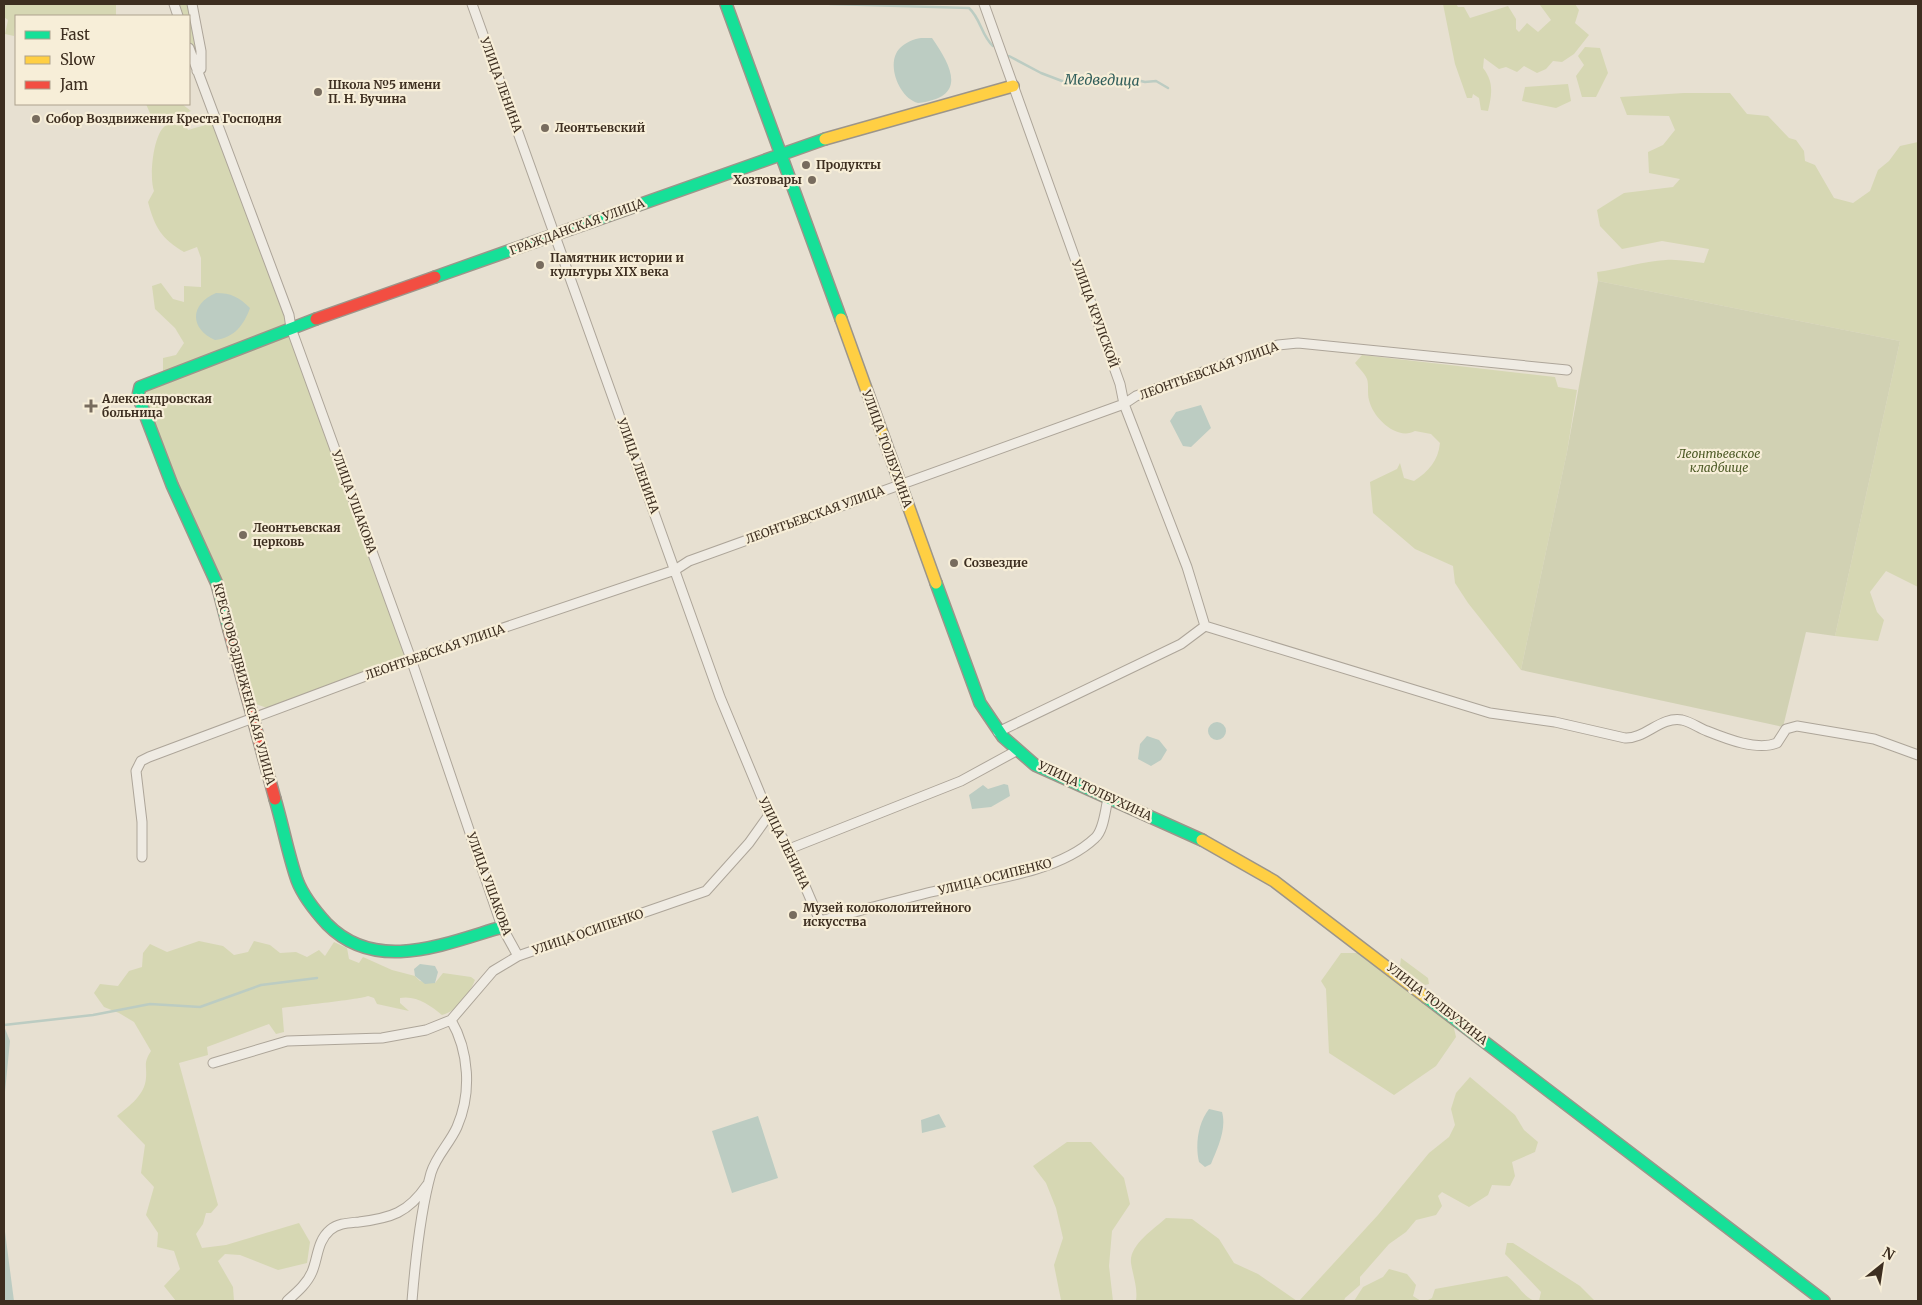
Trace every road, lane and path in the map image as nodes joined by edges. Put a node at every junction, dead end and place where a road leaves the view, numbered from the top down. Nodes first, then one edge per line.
1 (192, 4) edge
2 (472, 4) edge
3 (726, 4) edge
4 (984, 4) edge
5 (190, 51) edge
6 (197, 71) junction
7 (1014, 86) junction
8 (780, 154) junction
9 (554, 235) junction
10 (292, 328) junction
11 (1567, 370) dead end
12 (145, 383) joint
13 (1124, 404) junction
14 (900, 484) junction
15 (675, 570) junction
16 (1205, 626) junction
17 (411, 660) junction
18 (254, 718) junction
19 (998, 732) junction
20 (1016, 751) junction
21 (1918, 755) edge
22 (1108, 799) junction
23 (769, 815) junction
24 (789, 848) junction
25 (142, 857) dead end
26 (820, 922) joint
27 (502, 927) junction
28 (518, 956) junction
29 (451, 1020) junction
30 (213, 1063) dead end
31 (429, 1183) junction
32 (287, 1301) edge
33 (412, 1301) edge
34 (1824, 1301) edge

1 - 6 street
2 - 9 street, УЛИЦА ЛЕНИНА
3 - 8 main road, УЛИЦА ТОЛБУХИНА
4 - 7 street, УЛИЦА КРУПСКОЙ
5 - 6 street, УЛИЦА УШАКОВА
6 - 10 street, УЛИЦА УШАКОВА
7 - 8 main road, ГРАЖДАНСКАЯ УЛИЦА
7 - 13 street, УЛИЦА КРУПСКОЙ
8 - 9 main road, ГРАЖДАНСКАЯ УЛИЦА
8 - 14 main road, УЛИЦА ТОЛБУХИНА
9 - 10 main road, ГРАЖДАНСКАЯ УЛИЦА
9 - 15 street, УЛИЦА ЛЕНИНА
10 - 12 main road, ГРАЖДАНСКАЯ УЛИЦА
10 - 17 street, УЛИЦА УШАКОВА
11 - 13 street, ЛЕОНТЬЕВСКАЯ УЛИЦА
12 - 18 main road, КРЕСТОВОЗДВИЖЕНСКАЯ УЛИЦА
13 - 14 street, ЛЕОНТЬЕВСКАЯ УЛИЦА
13 - 16 street, УЛИЦА КРУПСКОЙ
14 - 15 street, ЛЕОНТЬЕВСКАЯ УЛИЦА
14 - 19 main road, УЛИЦА ТОЛБУХИНА
15 - 17 street, ЛЕОНТЬЕВСКАЯ УЛИЦА
15 - 23 street, УЛИЦА ЛЕНИНА
16 - 19 street
16 - 21 street
17 - 18 street, ЛЕОНТЬЕВСКАЯ УЛИЦА
17 - 27 street, УЛИЦА УШАКОВА
18 - 25 street, ЛЕОНТЬЕВСКАЯ УЛИЦА
18 - 27 main road, КРЕСТОВОЗДВИЖЕНСКАЯ УЛИЦА
19 - 20 main road, УЛИЦА ТОЛБУХИНА
20 - 22 main road, УЛИЦА ТОЛБУХИНА
20 - 24 street
22 - 26 street, УЛИЦА ОСИПЕНКО
22 - 34 main road, УЛИЦА ТОЛБУХИНА
23 - 24 street, УЛИЦА ЛЕНИНА
23 - 28 street, УЛИЦА ОСИПЕНКО
24 - 26 street, УЛИЦА ЛЕНИНА
27 - 28 street, УЛИЦА УШАКОВА
28 - 29 street, УЛИЦА ОСИПЕНКО
29 - 30 street
29 - 31 street
31 - 32 street
31 - 33 street

